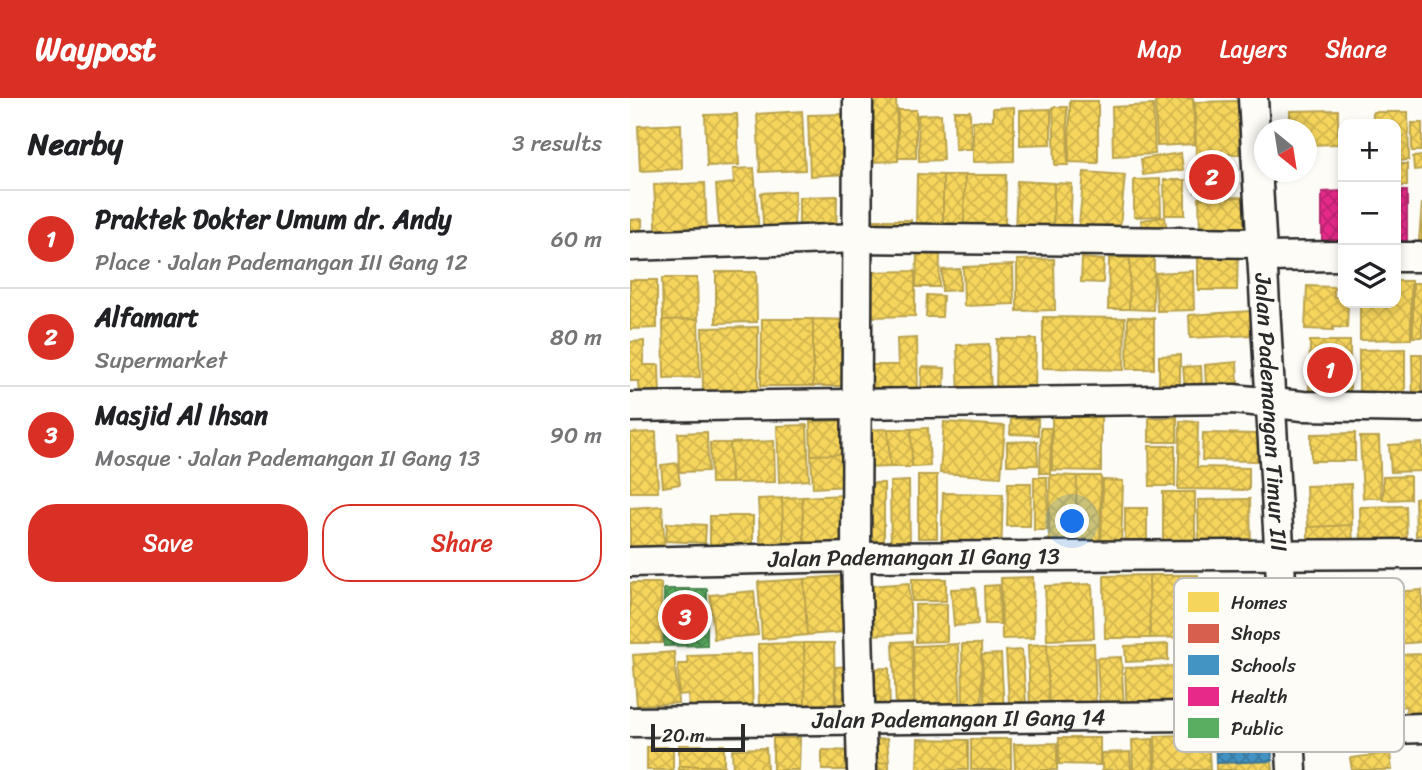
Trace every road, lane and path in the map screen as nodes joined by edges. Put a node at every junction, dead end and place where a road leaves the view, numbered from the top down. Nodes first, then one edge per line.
1 (858, 98) edge
2 (1253, 98) edge
3 (858, 238) junction
4 (630, 246) edge
5 (1262, 250) junction
6 (1338, 256) edge
7 (1401, 257) edge
8 (1422, 257) edge
9 (858, 402) junction
10 (1271, 404) junction
11 (630, 407) edge
12 (1422, 408) edge
13 (1422, 554) edge
14 (1279, 555) junction
15 (856, 557) junction
16 (630, 562) edge
17 (1280, 578) edge
18 (861, 720) junction
19 (630, 722) edge
20 (1174, 723) edge
21 (1404, 727) edge
22 (1422, 728) edge
23 (1291, 752) edge
24 (862, 770) edge
25 (1292, 770) edge

1 - 3 street
2 - 5 street, Jalan Pademangan Timur III
3 - 4 street
3 - 5 street
3 - 9 street
5 - 6 street
5 - 10 street, Jalan Pademangan Timur III
7 - 8 street
9 - 10 street
9 - 11 street
9 - 15 street
10 - 12 street
10 - 14 street, Jalan Pademangan Timur III
13 - 14 street, Jalan Pademangan II Gang 13
14 - 15 street, Jalan Pademangan II Gang 13
14 - 17 street, Jalan Pademangan Timur III
15 - 16 street, Jalan Pademangan II Gang 13
15 - 18 street
18 - 19 street, Jalan Pademangan II Gang 14
18 - 20 street, Jalan Pademangan II Gang 14
18 - 24 street
21 - 22 street, Jalan Pademangan II Gang 14
23 - 25 street, Jalan Pademangan Timur III

